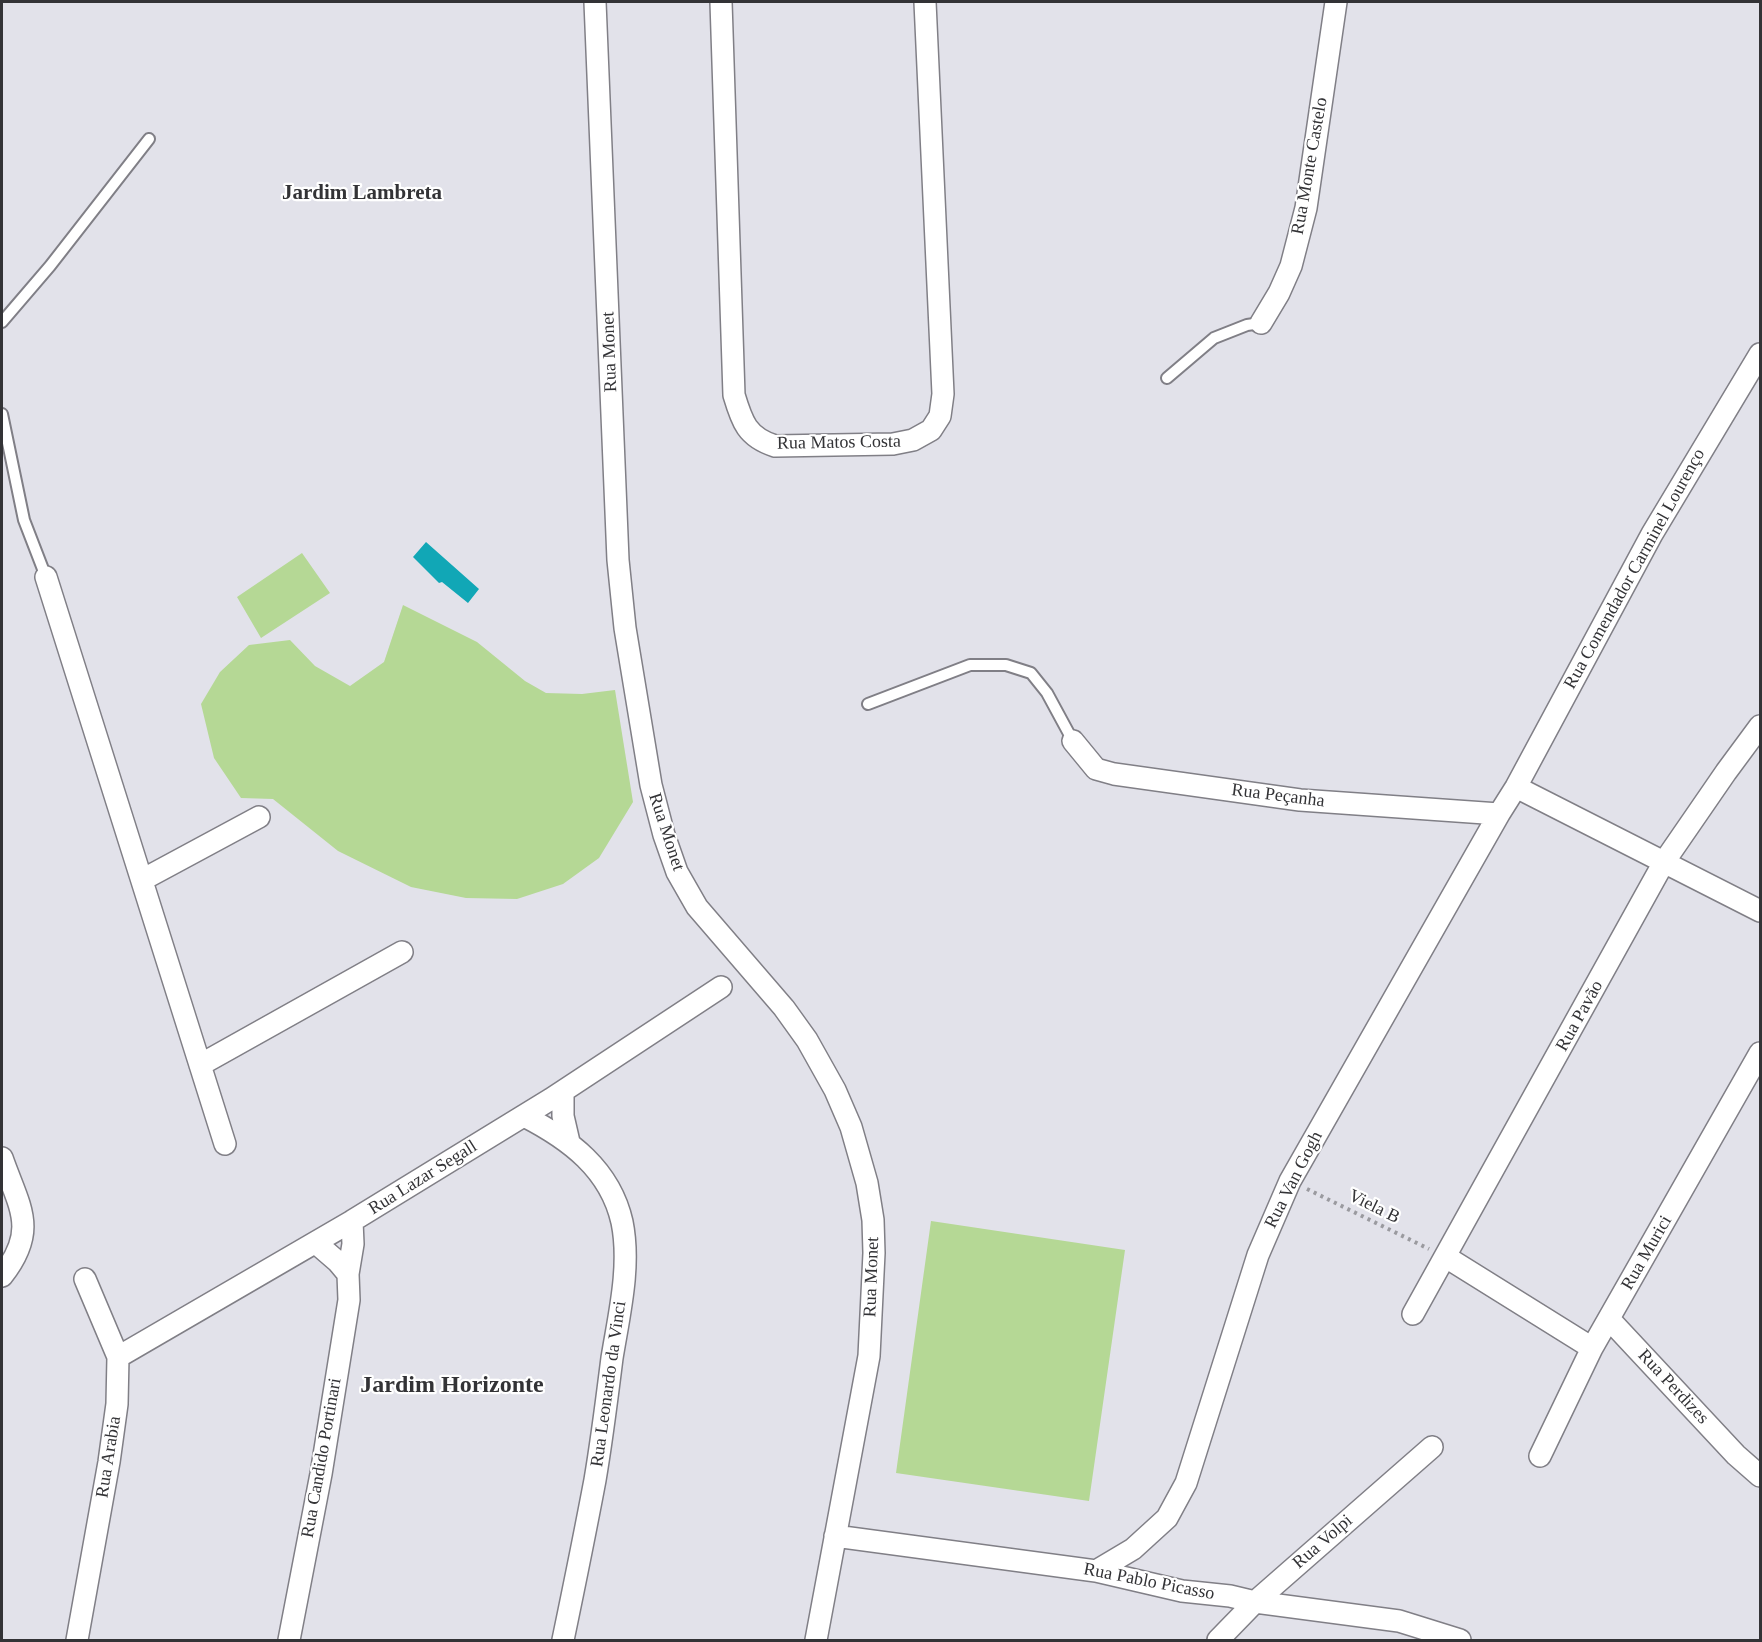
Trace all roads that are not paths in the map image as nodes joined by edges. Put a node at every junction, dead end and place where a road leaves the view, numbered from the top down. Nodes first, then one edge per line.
1 (595, 2) edge
2 (721, 2) edge
3 (925, 2) edge
4 (1336, 2) edge
5 (149, 139) dead end
6 (2, 322) edge
7 (1261, 323) joint
8 (1761, 354) edge
9 (1167, 378) dead end
10 (2, 414) edge
11 (46, 577) joint
12 (868, 704) dead end
13 (1761, 726) edge
14 (1073, 741) joint
15 (1516, 787) junction
16 (1499, 813) junction
17 (259, 818) dead end
18 (1664, 862) junction
19 (142, 880) junction
20 (1761, 910) edge
21 (402, 952) dead end
22 (721, 987) dead end
23 (1761, 1053) edge
24 (200, 1065) junction
25 (563, 1092) junction
26 (524, 1116) junction
27 (569, 1142) junction
28 (225, 1144) dead end
29 (2, 1158) edge
30 (352, 1221) junction
31 (316, 1243) junction
32 (1446, 1257) junction
33 (8, 1268) edge
34 (348, 1274) junction
35 (85, 1278) dead end
36 (1413, 1314) dead end
37 (1609, 1319) junction
38 (1592, 1348) junction
39 (118, 1357) junction
40 (1432, 1447) dead end
41 (1539, 1456) dead end
42 (1761, 1476) edge
43 (835, 1536) junction
44 (1096, 1570) junction
45 (1255, 1602) junction
46 (77, 1641) edge
47 (289, 1641) edge
48 (563, 1641) edge
49 (816, 1641) edge
50 (1218, 1641) edge
51 (1460, 1641) edge

1 - 43 street, Rua Monet
2 - 3 street, Rua Matos Costa
4 - 7 street, Rua Monte Castelo
5 - 6 lane
7 - 9 lane
8 - 15 street, Rua Comendador Carminel Lourenço
10 - 11 lane
11 - 19 street
12 - 14 lane
13 - 18 street, Rua Pavão
14 - 16 street, Rua Peçanha
15 - 16 street, Rua Van Gogh
15 - 18 street
16 - 44 street, Rua Van Gogh
17 - 19 street
18 - 20 street
18 - 32 street, Rua Pavão
19 - 24 street
21 - 24 street
22 - 25 street, Rua Lazar Segall
23 - 37 street, Rua Murici
24 - 28 street
25 - 26 street, Rua Lazar Segall
25 - 27 street
26 - 27 street, Rua Leonardo da Vinci
26 - 30 street, Rua Lazar Segall
27 - 48 street, Rua Leonardo da Vinci
29 - 33 street
30 - 31 street, Rua Lazar Segall
30 - 34 street, Rua Candido Portinari
31 - 34 street
31 - 39 street, Rua Lazar Segall
32 - 36 street, Rua Pavão
32 - 38 street
34 - 47 street, Rua Candido Portinari
35 - 39 street, Rua Arabia
37 - 38 street, Rua Murici
37 - 42 street, Rua Perdizes
38 - 41 street, Rua Murici
39 - 46 street, Rua Arabia
40 - 45 street, Rua Volpi
43 - 44 street, Rua Pablo Picasso
43 - 49 street, Rua Monet
44 - 45 street, Rua Pablo Picasso
45 - 50 street, Rua Volpi
45 - 51 street, Rua Pablo Picasso

